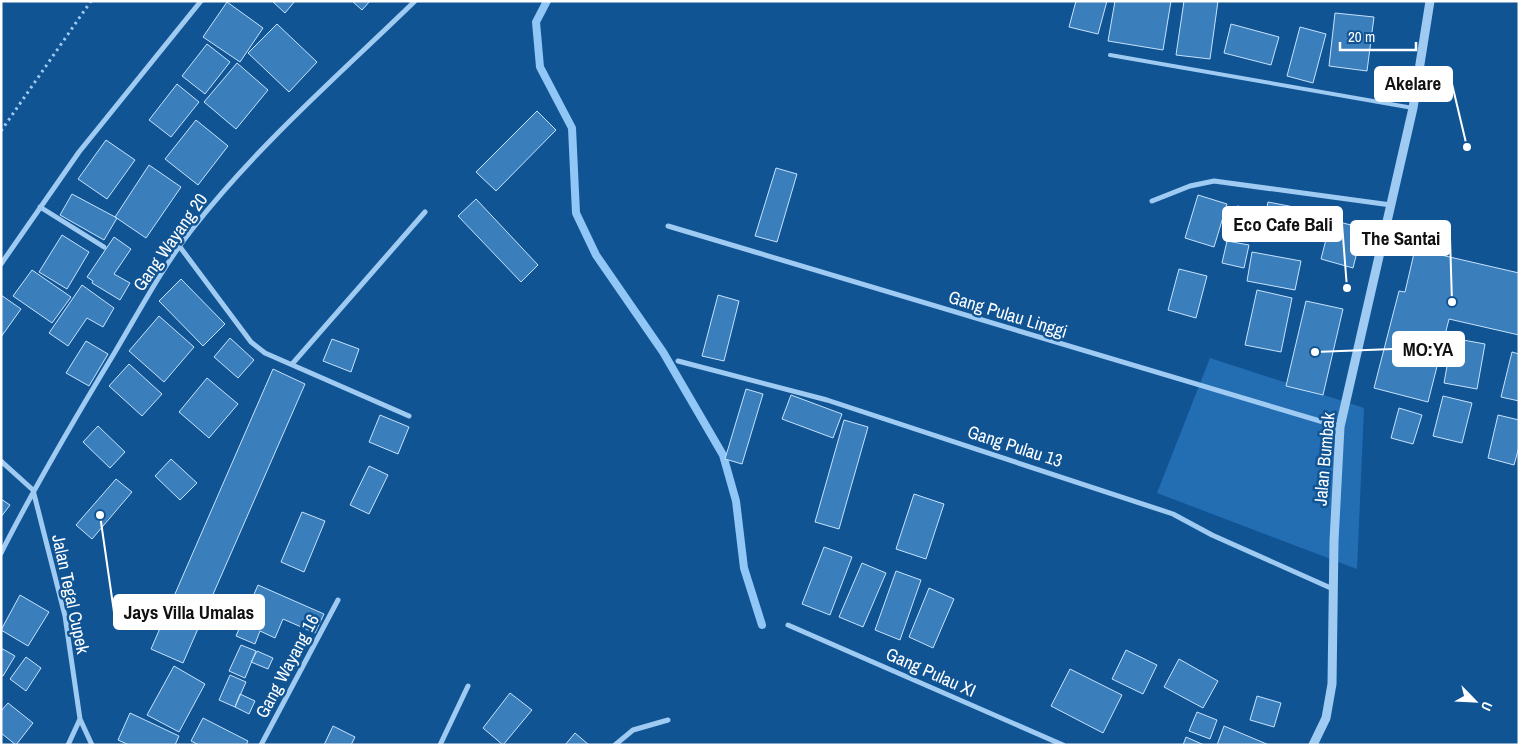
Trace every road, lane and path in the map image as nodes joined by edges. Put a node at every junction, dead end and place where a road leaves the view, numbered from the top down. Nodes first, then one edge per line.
1 (91, 1) edge
2 (201, 1) edge
3 (415, 1) edge
4 (1430, 1) edge
5 (1110, 55) dead end
6 (1413, 108) junction
7 (1, 131) edge
8 (1152, 201) dead end
9 (1391, 205) junction
10 (40, 207) junction
11 (425, 212) dead end
12 (668, 226) dead end
13 (104, 247) dead end
14 (180, 247) junction
15 (1, 264) edge
16 (678, 361) dead end
17 (293, 363) junction
18 (409, 416) dead end
19 (1340, 427) junction
20 (1, 460) edge
21 (32, 490) junction
22 (1, 553) edge
23 (1333, 589) junction
24 (338, 600) dead end
25 (788, 625) dead end
26 (468, 686) dead end
27 (80, 719) junction
28 (668, 720) dead end
29 (68, 745) edge
30 (92, 745) edge
31 (261, 745) edge
32 (440, 745) edge
33 (615, 745) edge
34 (1063, 745) edge
35 (1313, 745) edge

1 - 7 path
2 - 10 street
3 - 14 street, Gang Wayang 20
4 - 6 street, Jalan Bumbak
5 - 6 lane
6 - 9 street, Jalan Bumbak
8 - 9 street
9 - 19 street, Jalan Bumbak
10 - 13 street
10 - 15 street
11 - 17 street
12 - 19 street, Gang Pulau Linggi
14 - 17 street
14 - 21 street, Gang Wayang 20
16 - 23 street, Gang Pulau 13
17 - 18 street
19 - 23 street, Jalan Bumbak
20 - 21 street
21 - 22 street, Gang Wayang 20
21 - 27 street, Jalan Tegal Cupek
23 - 35 street, Jalan Bumbak
24 - 31 street, Gang Wayang 16
25 - 34 street, Gang Pulau XI
26 - 32 street
27 - 29 street
27 - 30 street, Jalan Tegal Cupek
28 - 33 street

